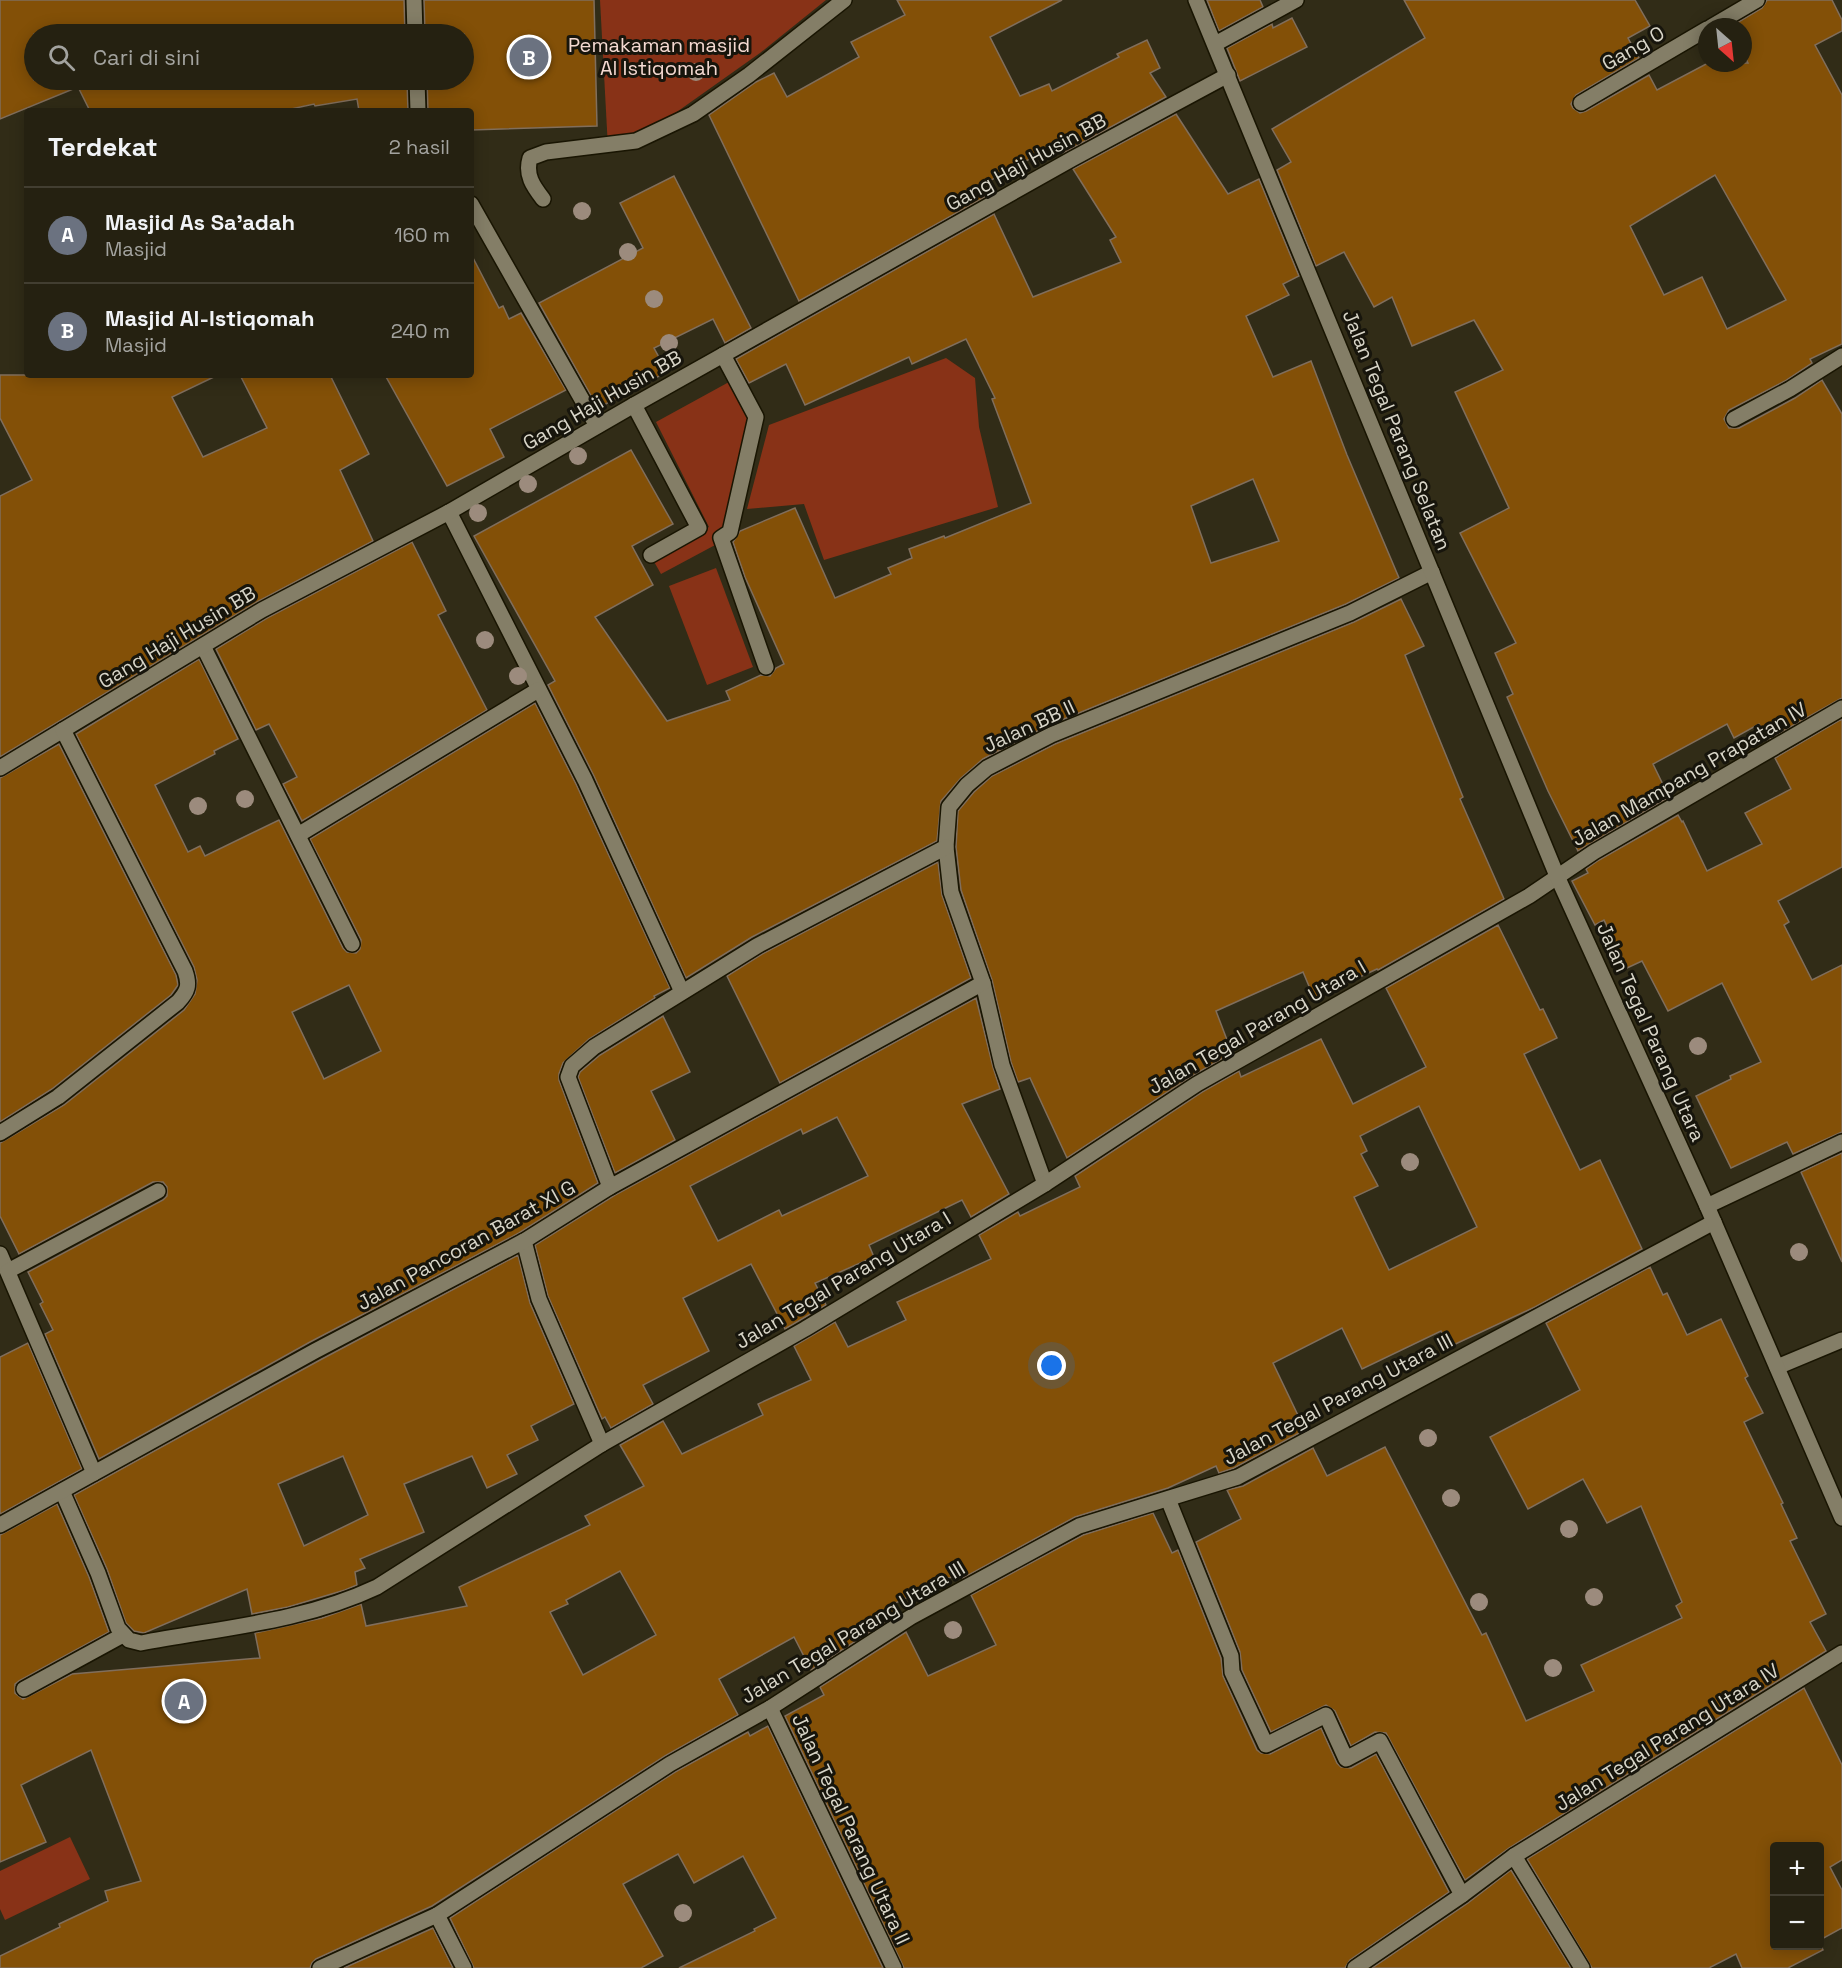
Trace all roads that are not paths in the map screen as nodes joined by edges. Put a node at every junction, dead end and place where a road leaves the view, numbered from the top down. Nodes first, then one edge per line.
1 (414, 0) edge
2 (844, 0) edge
3 (1196, 0) edge
4 (1296, 0) edge
5 (1757, 0) edge
6 (1726, 18) edge
7 (415, 24) edge
8 (1698, 34) edge
9 (1215, 44) junction
10 (1228, 75) junction
11 (417, 90) edge
12 (1581, 103) dead end
13 (418, 108) edge
14 (543, 200) dead end
15 (474, 209) edge
16 (723, 355) junction
17 (1842, 356) edge
18 (634, 405) junction
19 (1734, 419) dead end
20 (597, 426) junction
21 (448, 512) junction
22 (651, 555) dead end
23 (1432, 572) junction
24 (203, 646) junction
25 (766, 667) dead end
26 (538, 690) junction
27 (1842, 708) edge
28 (63, 730) junction
29 (0, 768) edge
30 (298, 835) junction
31 (946, 847) junction
32 (1557, 876) junction
33 (352, 944) dead end
34 (983, 983) junction
35 (682, 992) junction
36 (0, 1133) edge
37 (1842, 1142) edge
38 (1045, 1184) junction
39 (610, 1187) junction
40 (158, 1191) dead end
41 (1707, 1206) junction
42 (1714, 1222) junction
43 (524, 1241) junction
44 (0, 1254) edge
45 (8, 1271) junction
46 (1842, 1340) edge
47 (1777, 1367) junction
48 (602, 1444) junction
49 (94, 1473) junction
50 (62, 1491) junction
51 (1168, 1499) junction
52 (1842, 1518) edge
53 (0, 1526) edge
54 (123, 1635) junction
55 (1842, 1653) edge
56 (24, 1689) dead end
57 (770, 1708) junction
58 (1514, 1856) junction
59 (1462, 1895) junction
60 (436, 1915) junction
61 (321, 1968) edge
62 (464, 1968) edge
63 (894, 1968) edge
64 (1355, 1968) edge
65 (1582, 1968) edge

1 - 7 street
2 - 14 street
3 - 9 street, Jalan Tegal Parang Selatan
4 - 9 street
5 - 6 street
8 - 12 street, Gang O
9 - 10 street, Jalan Tegal Parang Selatan
10 - 16 street, Gang Haji Husin BB
10 - 23 street, Jalan Tegal Parang Selatan
11 - 13 street
15 - 20 street
16 - 18 street, Gang Haji Husin BB
16 - 25 street
17 - 19 street
18 - 20 street, Gang Haji Husin BB
18 - 22 street
20 - 21 street, Gang Haji Husin BB
21 - 24 street, Gang Haji Husin BB
21 - 26 street
23 - 31 street, Jalan BB II
23 - 32 street, Jalan Tegal Parang Selatan
24 - 28 street, Gang Haji Husin BB
24 - 30 street
26 - 30 street
26 - 35 street
27 - 32 street, Jalan Mampang Prapatan IV
28 - 29 street, Gang Haji Husin BB
28 - 36 street
30 - 33 street
31 - 34 street, Jalan BB II
31 - 35 street
32 - 38 street, Jalan Tegal Parang Utara I
32 - 41 street, Jalan Tegal Parang Utara
34 - 38 street, Jalan BB II
34 - 39 street, Jalan Pancoran Barat XI G
35 - 39 street
37 - 41 street
38 - 48 street, Jalan Tegal Parang Utara I
39 - 43 street, Jalan Pancoran Barat XI G
40 - 45 street
41 - 42 street, Jalan Tegal Parang Utara
42 - 47 street, Jalan Tegal Parang Utara
42 - 51 street, Jalan Tegal Parang Utara III
43 - 48 street
43 - 49 street, Jalan Pancoran Barat XI G
44 - 45 street
45 - 49 street
46 - 47 street
47 - 52 street, Jalan Tegal Parang Utara
48 - 54 street, Jalan Tegal Parang Utara I
49 - 50 street, Jalan Pancoran Barat XI G
50 - 53 street, Jalan Pancoran Barat XI G
50 - 54 street
51 - 57 street, Jalan Tegal Parang Utara III
51 - 59 street
54 - 56 street
55 - 58 street, Jalan Tegal Parang Utara IV
57 - 60 street, Jalan Tegal Parang Utara III
57 - 63 street, Jalan Tegal Parang Utara II
58 - 59 street, Jalan Tegal Parang Utara IV
58 - 65 street
59 - 64 street, Jalan Tegal Parang Utara IV
60 - 61 street, Jalan Tegal Parang Utara III
60 - 62 street

